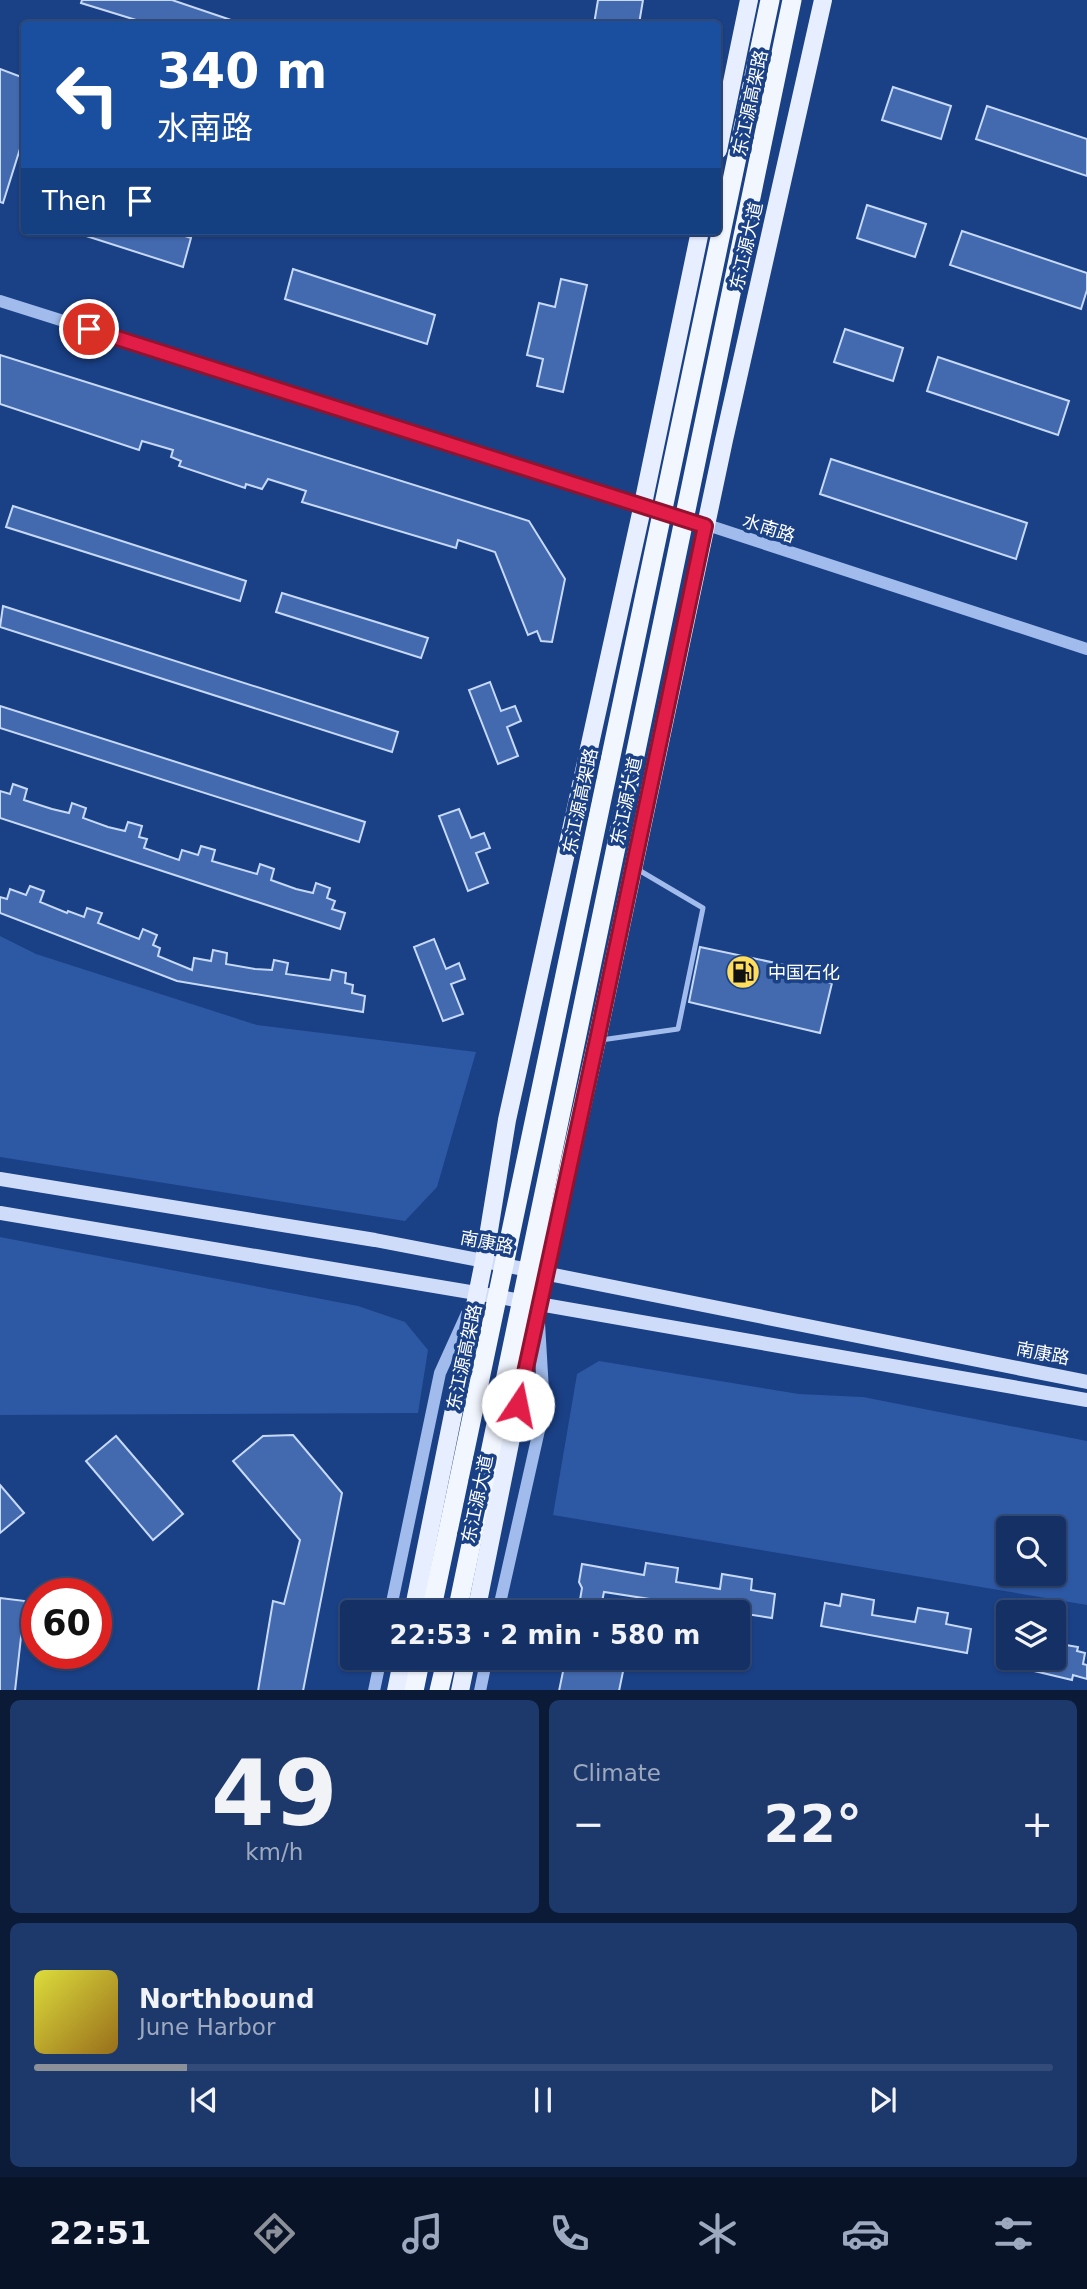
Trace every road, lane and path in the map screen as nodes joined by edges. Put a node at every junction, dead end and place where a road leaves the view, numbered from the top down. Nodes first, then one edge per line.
1 (750, 0) edge
2 (769, 0) edge
3 (792, 0) edge
4 (823, 0) edge
5 (721, 136) edge
6 (721, 229) edge
7 (699, 235) edge
8 (720, 235) edge
9 (0, 301) edge
10 (643, 505) junction
11 (705, 526) junction
12 (1087, 649) edge
13 (634, 867) junction
14 (597, 1040) junction
15 (0, 1179) edge
16 (0, 1213) edge
17 (484, 1261) junction
18 (545, 1273) junction
19 (477, 1293) junction
20 (538, 1304) junction
21 (1087, 1382) edge
22 (1087, 1400) edge
23 (393, 1600) edge
24 (415, 1600) edge
25 (434, 1600) edge
26 (459, 1600) edge
27 (478, 1600) edge
28 (501, 1600) edge
29 (378, 1670) edge
30 (400, 1670) edge
31 (419, 1670) edge
32 (444, 1670) edge
33 (464, 1670) edge
34 (485, 1670) edge
35 (374, 1690) edge
36 (396, 1690) edge
37 (414, 1690) edge
38 (439, 1690) edge
39 (460, 1690) edge
40 (480, 1690) edge

1 - 5 main road
2 - 6 highway, 东江源高架路, bridge
3 - 26 highway, 东江源高架路, bridge
4 - 11 main road, 东江源大道
7 - 10 main road
8 - 25 highway, 东江源高架路, bridge
9 - 10 street, 水南路
10 - 11 street, 水南路
10 - 17 main road
11 - 12 street, 水南路
11 - 13 main road, 东江源大道
13 - 14 main road, 东江源大道
13 - 14 lane
14 - 18 main road, 东江源大道
15 - 17 main road, 南康路
16 - 19 main road
17 - 18 main road, 南康路
17 - 19 main road
18 - 20 main road, 东江源大道
18 - 21 main road, 南康路
19 - 20 main road
19 - 23 street
19 - 24 main road
20 - 22 main road
20 - 27 main road, 东江源大道
20 - 28 street
29 - 35 street
30 - 36 main road
31 - 37 highway
32 - 38 highway
33 - 39 main road
34 - 40 street

